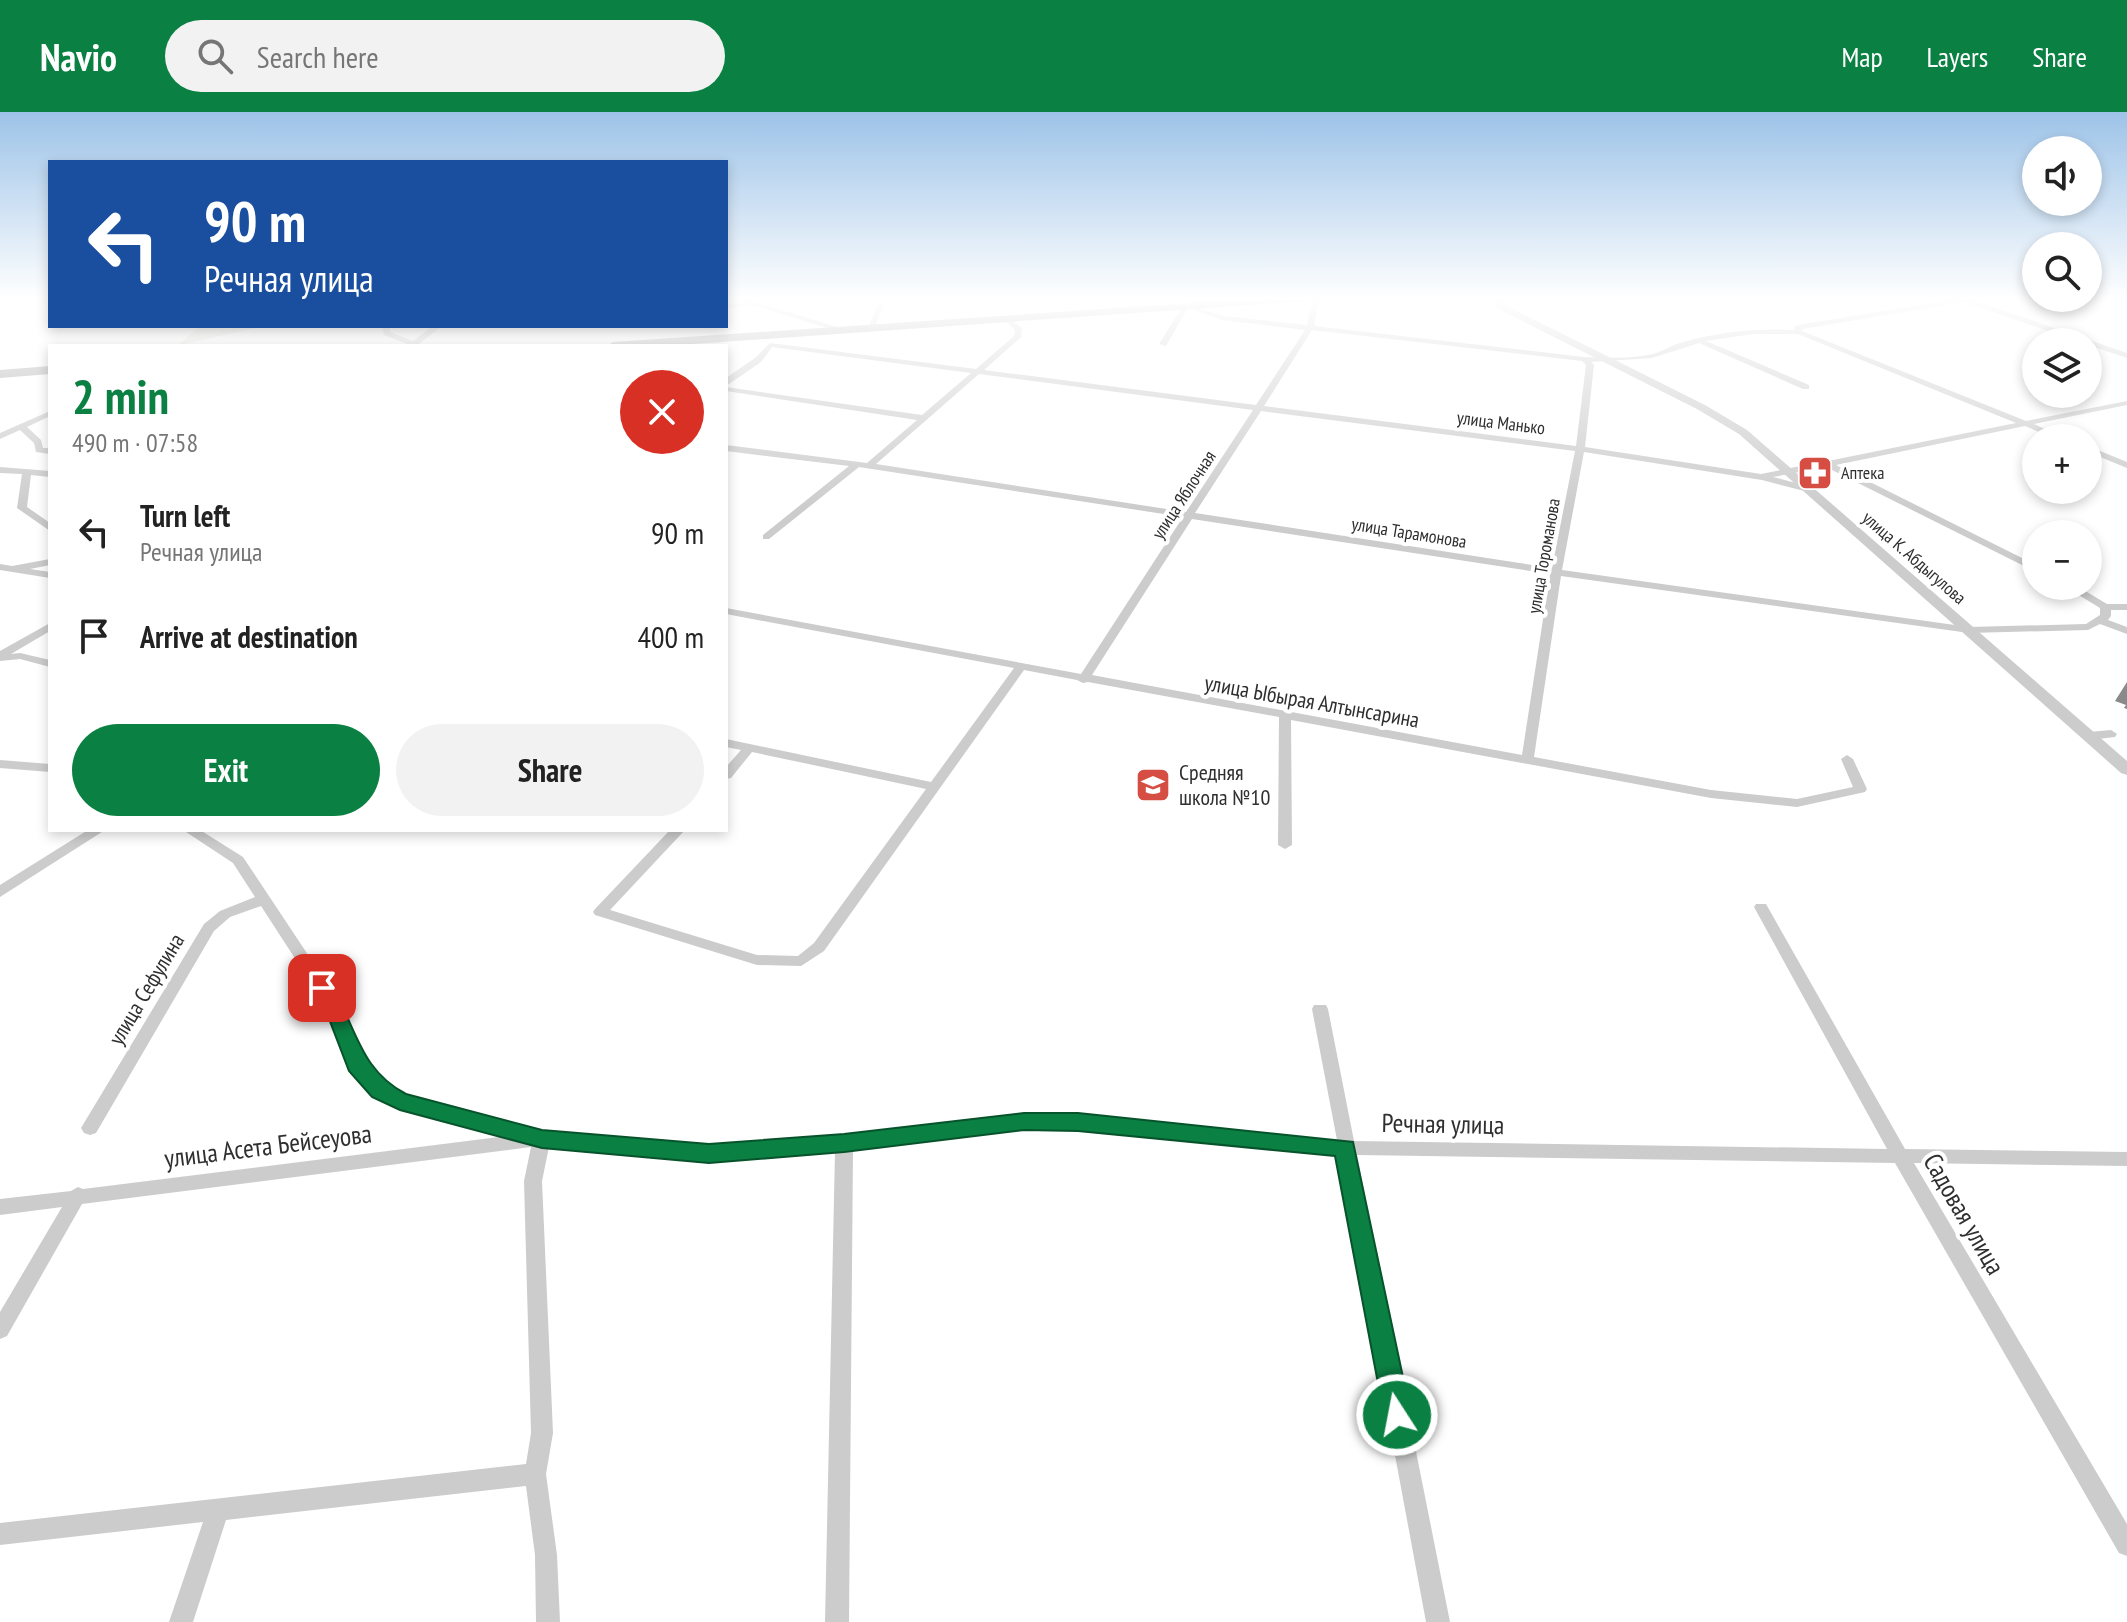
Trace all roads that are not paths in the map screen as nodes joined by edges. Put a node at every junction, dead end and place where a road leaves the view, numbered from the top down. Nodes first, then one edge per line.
1 (746, 368) edge
2 (966, 368) edge
3 (1285, 368) edge
4 (1590, 368) edge
5 (1623, 368) edge
6 (1764, 368) edge
7 (1890, 368) edge
8 (48, 370) edge
9 (979, 370) junction
10 (0, 374) edge
11 (728, 381) edge
12 (1806, 387) dead end
13 (728, 389) edge
14 (2127, 403) edge
15 (1261, 408) junction
16 (48, 411) edge
17 (923, 418) junction
18 (2023, 422) junction
19 (2028, 424) edge
20 (21, 426) junction
21 (0, 436) edge
22 (728, 448) edge
23 (1580, 449) junction
24 (48, 451) edge
25 (2102, 455) edge
26 (1824, 462) junction
27 (2127, 465) edge
28 (855, 466) junction
29 (869, 466) junction
30 (0, 470) edge
31 (1787, 470) junction
32 (27, 472) junction
33 (48, 474) edge
34 (1761, 477) junction
35 (1808, 489) junction
36 (1190, 515) junction
37 (48, 527) edge
38 (766, 537) dead end
39 (48, 562) edge
40 (2022, 562) edge
41 (6, 568) edge
42 (1556, 572) junction
43 (48, 575) edge
44 (2093, 600) edge
45 (2105, 607) junction
46 (2127, 607) edge
47 (728, 611) edge
48 (2101, 621) junction
49 (48, 627) edge
50 (1969, 630) junction
51 (2127, 631) edge
52 (2, 654) edge
53 (48, 663) edge
54 (1020, 668) junction
55 (1083, 680) junction
56 (1285, 717) junction
57 (2111, 734) dead end
58 (2089, 736) junction
59 (728, 743) edge
60 (750, 747) junction
61 (1847, 759) dead end
62 (1527, 761) junction
63 (0, 764) edge
64 (48, 768) edge
65 (2127, 770) edge
66 (728, 773) edge
67 (935, 787) junction
68 (95, 832) edge
69 (193, 832) edge
70 (676, 832) edge
71 (1285, 845) dead end
72 (0, 892) edge
73 (264, 899) junction
74 (1761, 907) dead end
75 (1320, 1009) dead end
76 (90, 1128) dead end
77 (542, 1139) junction
78 (844, 1143) junction
79 (1345, 1148) junction
80 (1901, 1157) junction
81 (2127, 1159) edge
82 (78, 1195) junction
83 (0, 1207) edge
84 (0, 1330) edge
85 (535, 1474) junction
86 (218, 1510) junction
87 (0, 1534) edge
88 (2127, 1545) edge
89 (181, 1622) edge
90 (548, 1622) edge
91 (837, 1622) edge
92 (1438, 1622) edge

1 - 11 street
2 - 9 street, улица Манько
3 - 15 street, улица Яблочная
4 - 23 street, улица Тороманова
5 - 31 street, улица К. Абдыгулова
6 - 12 street
7 - 18 street
8 - 10 main road
9 - 15 street, улица Манько
9 - 17 street
13 - 17 street
14 - 18 street, улица Манько
15 - 23 street, улица Манько
15 - 36 street, улица Яблочная
16 - 20 street
17 - 29 street
18 - 19 street
18 - 26 street, улица Манько
20 - 21 street
20 - 24 street
22 - 28 street, улица Тарамонова
23 - 34 street, улица Манько
23 - 42 street, улица Тороманова
25 - 27 street
26 - 31 street, улица Манько
26 - 40 street
28 - 29 street, улица Тарамонова
28 - 38 street
29 - 36 street, улица Тарамонова
30 - 32 street
31 - 34 street, улица Манько
31 - 35 street, улица К. Абдыгулова
32 - 33 street
32 - 37 street
34 - 35 street
35 - 50 street, улица К. Абдыгулова
36 - 42 street, улица Тарамонова
36 - 55 street, улица Яблочная
39 - 41 street
41 - 43 street
42 - 50 street, улица Тарамонова
42 - 62 street, улица Тороманова
44 - 45 street
45 - 46 street
45 - 48 street
47 - 54 street, улица Ыбырая Алтынсарина
48 - 50 street, улица Тарамонова
48 - 51 street
49 - 52 street
50 - 58 street, улица К. Абдыгулова
52 - 53 street
54 - 55 street, улица Ыбырая Алтынсарина
54 - 67 street
55 - 56 street, улица Ыбырая Алтынсарина
56 - 62 street, улица Ыбырая Алтынсарина
56 - 71 street
57 - 58 street
58 - 65 street, улица К. Абдыгулова
59 - 60 street
60 - 66 street
60 - 67 street
61 - 62 street, улица Ыбырая Алтынсарина
63 - 64 street
67 - 70 street
68 - 72 street
69 - 73 street, Речная улица
73 - 76 street, улица Сефулина
73 - 77 street, Речная улица
74 - 80 street, Садовая улица
75 - 79 street
77 - 78 street, Речная улица
77 - 82 street, улица Асета Бейсеуова
77 - 85 street
78 - 79 street, Речная улица
78 - 91 street
79 - 80 street, Речная улица
79 - 92 street
80 - 81 street, Речная улица
80 - 88 street, Садовая улица
82 - 83 street, улица Асета Бейсеуова
82 - 84 street
85 - 86 street
85 - 90 street
86 - 87 street
86 - 89 street

